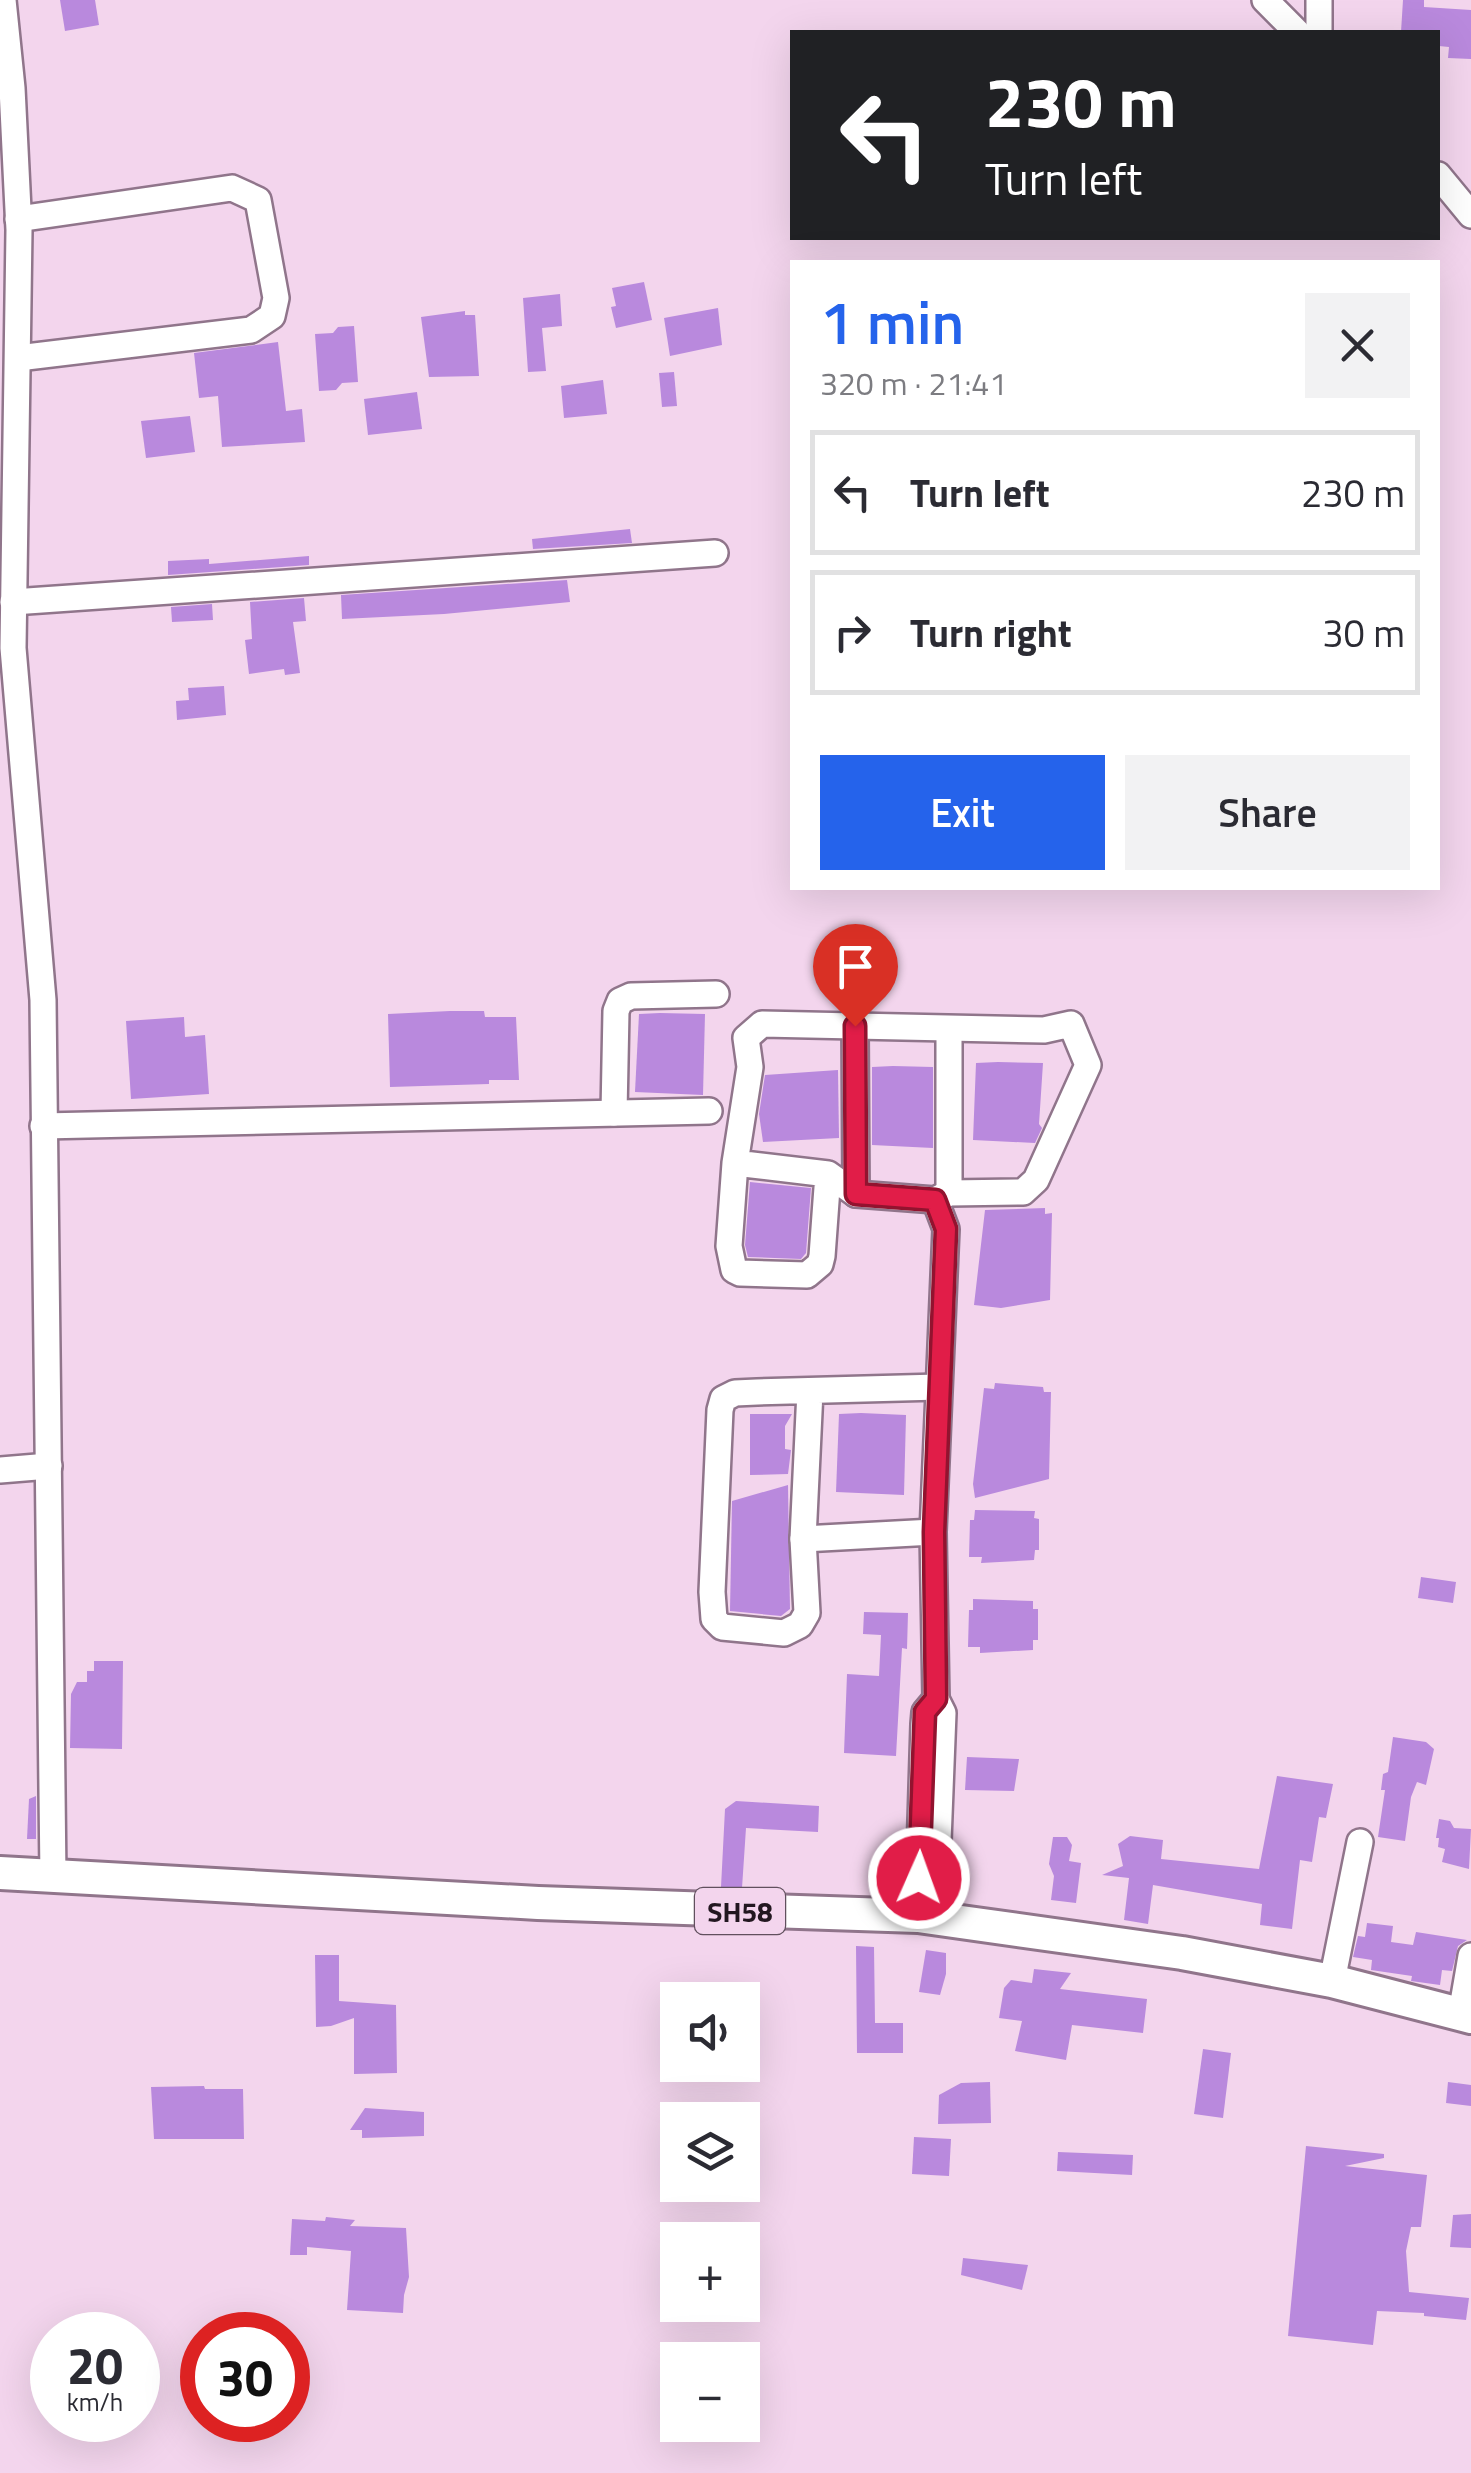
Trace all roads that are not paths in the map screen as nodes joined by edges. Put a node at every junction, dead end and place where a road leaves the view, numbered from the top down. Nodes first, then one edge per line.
1 (3, 0) edge
2 (1264, 0) edge
3 (1319, 0) edge
4 (1294, 30) edge
5 (1319, 30) edge
6 (1440, 177) edge
7 (1471, 215) edge
8 (18, 219) junction
9 (18, 358) junction
10 (7, 504) edge
11 (715, 553) dead end
12 (13, 602) junction
13 (7, 673) edge
14 (12, 781) edge
15 (716, 994) dead end
16 (855, 1026) junction
17 (950, 1029) junction
18 (709, 1111) dead end
19 (614, 1113) junction
20 (42, 1126) junction
21 (734, 1163) junction
22 (828, 1174) junction
23 (856, 1194) junction
24 (942, 1196) junction
25 (939, 1387) junction
26 (810, 1391) junction
27 (49, 1466) junction
28 (0, 1470) edge
29 (934, 1532) junction
30 (803, 1539) junction
31 (1360, 1842) dead end
32 (0, 1873) edge
33 (53, 1878) junction
34 (926, 1917) junction
35 (1471, 1956) edge
36 (1332, 1981) junction
37 (1466, 2016) edge

1 - 8 street
2 - 4 street
3 - 5 street
6 - 7 street
8 - 9 street
8 - 9 street
9 - 10 street
10 - 12 street
11 - 12 street
12 - 13 street
13 - 14 street
14 - 20 street
15 - 19 street
16 - 17 street
16 - 21 street
16 - 23 street
17 - 24 street
17 - 24 street
18 - 19 street
19 - 20 street
20 - 27 street
21 - 22 street
21 - 22 street
22 - 23 street
23 - 24 street
24 - 25 street
25 - 26 street
25 - 29 street
26 - 30 street
26 - 30 street
27 - 28 street
27 - 33 street
29 - 30 street
29 - 34 street
31 - 36 street
32 - 33 main road, SH58
33 - 34 main road, SH58
34 - 36 main road, SH58
35 - 37 street
36 - 37 main road, SH58

